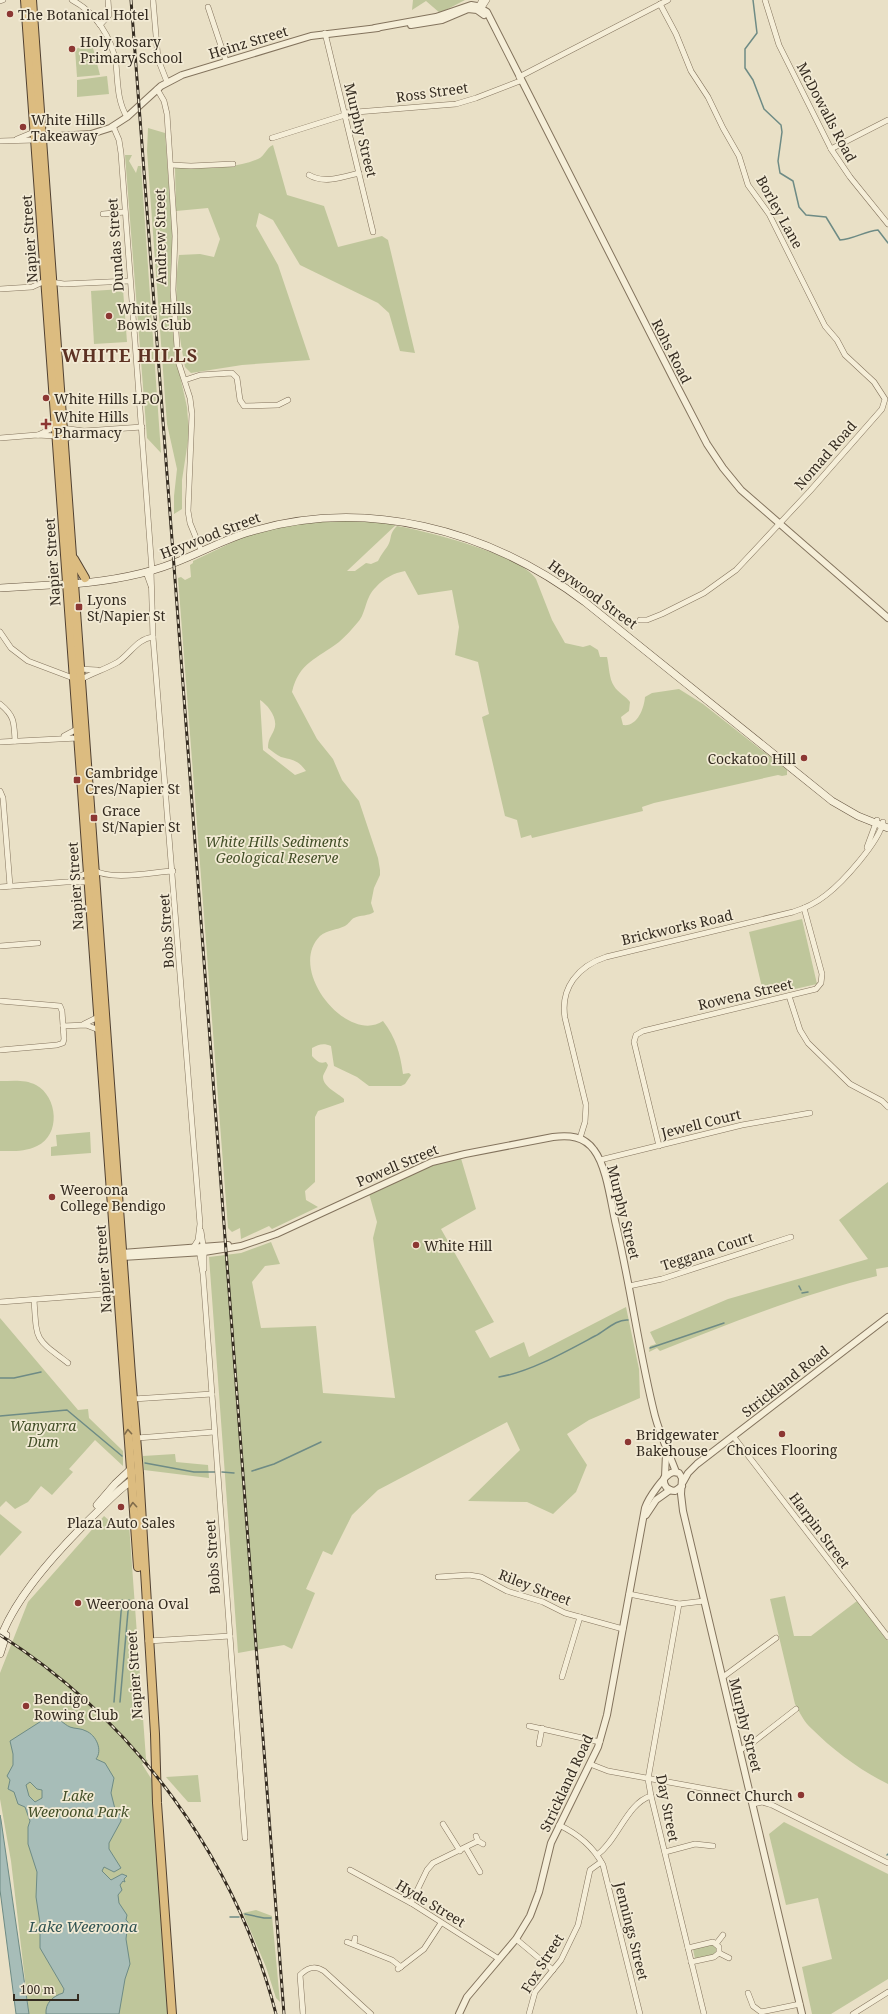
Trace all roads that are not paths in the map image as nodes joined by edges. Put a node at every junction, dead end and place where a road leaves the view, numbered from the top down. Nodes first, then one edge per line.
1 (3, 0) edge
2 (25, 0) edge
3 (32, 0) edge
4 (72, 0) edge
5 (108, 0) edge
6 (153, 0) edge
7 (482, 0) edge
8 (487, 0) edge
9 (668, 0) edge
10 (765, 0) edge
11 (0, 1) edge
12 (660, 3) edge
13 (208, 6) dead end
14 (479, 9) junction
15 (100, 25) junction
16 (325, 33) junction
17 (226, 61) junction
18 (520, 79) junction
19 (167, 82) junction
20 (157, 89) junction
21 (345, 114) junction
22 (127, 117) junction
23 (888, 120) edge
24 (113, 126) junction
25 (37, 136) junction
26 (272, 138) dead end
27 (13, 140) junction
28 (0, 141) edge
29 (831, 149) junction
30 (234, 164) dead end
31 (171, 165) junction
32 (359, 173) junction
33 (309, 174) dead end
34 (125, 212) junction
35 (103, 214) dead end
36 (888, 224) edge
37 (373, 232) dead end
38 (130, 280) junction
39 (48, 286) junction
40 (0, 289) edge
41 (54, 312) junction
42 (50, 358) junction
43 (185, 380) junction
44 (59, 391) junction
45 (885, 399) joint
46 (288, 400) dead end
47 (142, 427) junction
48 (59, 428) junction
49 (84, 431) junction
50 (37, 435) junction
51 (0, 437) edge
52 (59, 438) junction
53 (779, 525) junction
54 (71, 548) junction
55 (201, 550) junction
56 (150, 571) junction
57 (85, 578) junction
58 (70, 582) junction
59 (0, 587) edge
60 (151, 587) joint
61 (888, 618) edge
62 (640, 620) dead end
63 (0, 632) edge
64 (153, 637) junction
65 (76, 668) junction
66 (102, 670) junction
67 (52, 671) junction
68 (77, 679) junction
69 (81, 691) junction
70 (0, 704) edge
71 (77, 729) junction
72 (61, 737) junction
73 (78, 738) junction
74 (15, 741) junction
75 (0, 742) edge
76 (0, 792) edge
77 (90, 816) junction
78 (882, 824) edge
79 (3, 835) edge
80 (92, 839) junction
81 (86, 854) junction
82 (173, 871) junction
83 (91, 872) junction
84 (113, 875) junction
85 (66, 882) junction
86 (91, 883) junction
87 (10, 886) junction
88 (0, 887) edge
89 (804, 908) junction
90 (38, 943) dead end
91 (0, 946) edge
92 (789, 996) junction
93 (0, 1001) edge
94 (98, 1017) junction
95 (81, 1025) junction
96 (63, 1026) junction
97 (102, 1027) junction
98 (0, 1050) edge
99 (888, 1107) edge
100 (810, 1112) dead end
101 (580, 1138) junction
102 (659, 1146) junction
103 (600, 1160) junction
104 (200, 1224) junction
105 (791, 1236) dead end
106 (200, 1249) junction
107 (119, 1255) junction
108 (629, 1286) junction
109 (118, 1293) junction
110 (34, 1300) junction
111 (0, 1302) edge
112 (888, 1317) edge
113 (68, 1363) dead end
114 (127, 1366) junction
115 (212, 1394) junction
116 (133, 1399) junction
117 (214, 1432) junction
118 (733, 1436) junction
119 (137, 1438) junction
120 (666, 1449) junction
121 (697, 1464) junction
122 (130, 1470) junction
123 (676, 1472) junction
124 (664, 1478) junction
125 (131, 1481) junction
126 (682, 1484) junction
127 (671, 1491) junction
128 (683, 1512) junction
129 (643, 1521) junction
130 (83, 1524) junction
131 (438, 1576) dead end
132 (629, 1594) junction
133 (20, 1601) junction
134 (704, 1601) junction
135 (679, 1604) junction
136 (580, 1617) junction
137 (623, 1629) junction
138 (230, 1636) junction
139 (888, 1637) edge
140 (776, 1638) dead end
141 (0, 1640) edge
142 (146, 1641) junction
143 (0, 1654) edge
144 (562, 1677) dead end
145 (723, 1677) junction
146 (796, 1710) dead end
147 (529, 1726) dead end
148 (542, 1728) junction
149 (600, 1742) junction
150 (538, 1744) dead end
151 (740, 1750) junction
152 (590, 1764) junction
153 (648, 1778) junction
154 (734, 1794) dead end
155 (651, 1796) junction
156 (753, 1804) junction
157 (443, 1823) dead end
158 (559, 1825) junction
159 (245, 1838) dead end
160 (483, 1844) dead end
161 (713, 1846) dead end
162 (466, 1848) junction
163 (460, 1851) junction
164 (664, 1852) junction
165 (597, 1855) junction
166 (601, 1862) junction
167 (888, 1863) edge
168 (350, 1870) dead end
169 (480, 1872) dead end
170 (411, 1903) junction
171 (441, 1923) junction
172 (723, 1935) dead end
173 (355, 1938) dead end
174 (516, 1939) junction
175 (347, 1942) dead end
176 (354, 1944) junction
177 (716, 1944) junction
178 (688, 1948) junction
179 (719, 1953) junction
180 (729, 1958) dead end
181 (499, 1959) junction
182 (691, 1962) junction
183 (171, 1969) junction
184 (553, 1970) junction
185 (473, 1989) junction
186 (888, 1992) edge
187 (748, 1993) dead end
188 (800, 2004) junction
189 (172, 2014) edge
190 (176, 2014) edge
191 (303, 2014) edge
192 (371, 2014) edge
193 (459, 2014) edge
194 (463, 2014) edge
195 (529, 2014) edge
196 (640, 2014) edge
197 (704, 2014) edge
198 (802, 2014) edge
199 (853, 2014) edge

1 - 11 street
2 - 25 highway, Napier Street
3 - 25 highway, Napier Street
4 - 15 street
5 - 15 street
6 - 19 street
7 - 14 street
8 - 14 street
9 - 12 street, Ross Street
10 - 29 street, McDowalls Road
12 - 18 street, Ross Street
12 - 45 street, Borley Lane
13 - 17 street
14 - 16 street, Heinz Street
14 - 18 street, Rohs Road
15 - 22 street
16 - 17 street, Heinz Street
16 - 21 street, Murphy Street
17 - 19 street, Heinz Street
18 - 21 street, Ross Street
18 - 53 street, Rohs Road
19 - 20 street, Heinz Street
20 - 22 street, Heinz Street
20 - 31 street, Andrew Street
21 - 26 street, Ross Street
21 - 32 street, Murphy Street
22 - 24 street, Heinz Street
23 - 29 street
24 - 25 street, Heinz Street
24 - 34 street, Dundas Street
25 - 27 street
25 - 27 street
25 - 39 highway, Napier Street
27 - 28 street
29 - 36 street, McDowalls Road
30 - 31 street
31 - 43 street, Andrew Street
32 - 33 street
32 - 37 street, Murphy Street
34 - 35 street
34 - 38 street, Dundas Street
38 - 39 street
38 - 47 street, Dundas Street
39 - 40 street
39 - 41 highway, Napier Street
39 - 42 highway, Napier Street
41 - 42 highway
41 - 44 highway, Napier Street
42 - 48 highway, Napier Street
43 - 46 street
43 - 55 street, Andrew Street
44 - 48 highway, Napier Street
44 - 52 highway
45 - 53 street, Nomad Road
47 - 49 street
47 - 56 street, Dundas Street
48 - 49 street
48 - 50 street
48 - 52 highway, Napier Street
49 - 52 street
50 - 51 street
50 - 52 street
52 - 54 highway, Napier Street
52 - 58 highway, Napier Street
53 - 61 street, Rohs Road
53 - 62 street, Heywood Street
54 - 57 highway
54 - 58 highway, Napier Street
55 - 56 main road, Heywood Street
55 - 78 main road, Heywood Street
56 - 57 main road
56 - 58 main road
56 - 60 street, Dundas Street
57 - 58 main road
58 - 59 main road
58 - 65 highway, Napier Street
60 - 64 street, Bobs Street
63 - 67 street
64 - 66 street
64 - 82 street, Bobs Street
65 - 66 street
65 - 67 street
65 - 68 highway, Napier Street
66 - 68 street
67 - 68 street
68 - 69 highway, Napier Street
68 - 71 highway, Napier Street
69 - 73 highway
69 - 77 highway, Napier Street
70 - 74 street
71 - 72 street
71 - 73 highway, Napier Street
72 - 73 street
72 - 74 street
73 - 81 highway, Napier Street
74 - 75 street
76 - 79 street
77 - 80 highway, Napier Street
77 - 81 highway
78 - 89 street
79 - 87 street
80 - 83 highway, Napier Street
80 - 86 highway
81 - 83 highway, Napier Street
82 - 84 street
82 - 104 street, Bobs Street
83 - 84 street
83 - 85 street
83 - 86 highway, Napier Street
84 - 86 street
85 - 86 street
85 - 87 street
86 - 94 highway, Napier Street
86 - 97 highway, Napier Street
87 - 88 street
89 - 92 street, Rowena Street
89 - 101 street, Brickworks Road
90 - 91 street
92 - 99 street
92 - 102 street, Rowena Street
93 - 96 street
94 - 95 street
94 - 97 highway, Napier Street
95 - 96 street
95 - 97 street
96 - 98 street
97 - 107 highway, Napier Street
97 - 107 highway, Napier Street
100 - 102 street, Jewell Court
101 - 103 street, Murphy Street
101 - 106 street, Powell Street
102 - 103 street, Jewell Court
103 - 108 street, Murphy Street
104 - 106 street, Bobs Street
104 - 106 street, Bobs Street
105 - 108 street, Teggana Court
106 - 107 street, Powell Street
106 - 115 street, Bobs Street
107 - 109 highway, Napier Street
107 - 114 highway, Napier Street
108 - 120 street, Murphy Street
109 - 110 street
109 - 114 highway, Napier Street
110 - 111 street
110 - 113 street
112 - 118 street, Strickland Road
114 - 116 highway, Napier Street
122 -> 114 highway, Napier Street
115 - 116 street
115 - 117 street, Bobs Street
116 - 119 highway, Napier Street
117 - 119 street
117 - 138 street, Bobs Street
118 - 121 street, Strickland Road
118 - 139 street, Harpin Street
119 - 125 highway
119 - 142 highway, Napier Street
120 - 123 street, Murphy Street
120 - 124 street, Murphy Street
121 - 123 street, Strickland Road
121 - 126 street, Strickland Road
122 - 125 highway, Napier Street
122 - 130 main road
123 - 124 street
123 - 126 street
124 - 127 street
124 - 129 street, Strickland Road
125 - 130 main road
142 -> 125 highway, Napier Street
126 - 127 street
126 - 128 street, Murphy Street
127 - 128 street, Murphy Street
127 - 129 street, Strickland Road
128 - 134 street, Murphy Street
129 - 132 street, Strickland Road
130 - 133 main road
131 - 136 street, Riley Street
132 - 135 street
132 - 137 street, Strickland Road
133 - 141 main road
133 - 143 main road
134 - 135 street
134 - 145 street, Murphy Street
135 - 153 street, Day Street
136 - 137 street, Riley Street
136 - 144 street
137 - 149 street, Strickland Road
138 - 142 street
138 - 159 street, Bobs Street
140 - 145 street
142 - 183 highway, Napier Street
145 - 151 street, Murphy Street
146 - 151 street
147 - 148 street
148 - 149 street
148 - 150 street
149 - 152 street, Strickland Road
151 - 156 street, Murphy Street
152 - 153 street
152 - 158 street, Strickland Road
153 - 154 street
153 - 155 street, Day Street
155 - 164 street, Day Street
155 - 165 street
156 - 167 street
156 - 188 street, Murphy Street
157 - 163 street
158 - 165 street, Jennings Street
158 - 174 street, Strickland Road
160 - 162 street
161 - 164 street
162 - 163 street
162 - 169 street
163 - 170 street
164 - 178 street, Day Street
165 - 166 street, Jennings Street
166 - 184 street, Fox Street
166 - 196 street, Jennings Street
168 - 170 street, Hyde Street
170 - 171 street, Hyde Street
171 - 176 street
171 - 181 street, Hyde Street
172 - 177 street
173 - 176 street
174 - 181 street, Strickland Road
174 - 184 street
175 - 176 street
177 - 178 street
177 - 179 street
178 - 182 street, Day Street
179 - 180 street
179 - 182 street
181 - 185 street, Strickland Road
182 - 197 street, Day Street
183 - 189 highway, Napier Street
183 - 190 highway, Napier Street
184 - 195 street, Fox Street
185 - 193 street, Strickland Road
185 - 194 street, Strickland Road
186 - 199 street
187 - 188 street
188 - 198 street, Murphy Street
191 - 192 street

